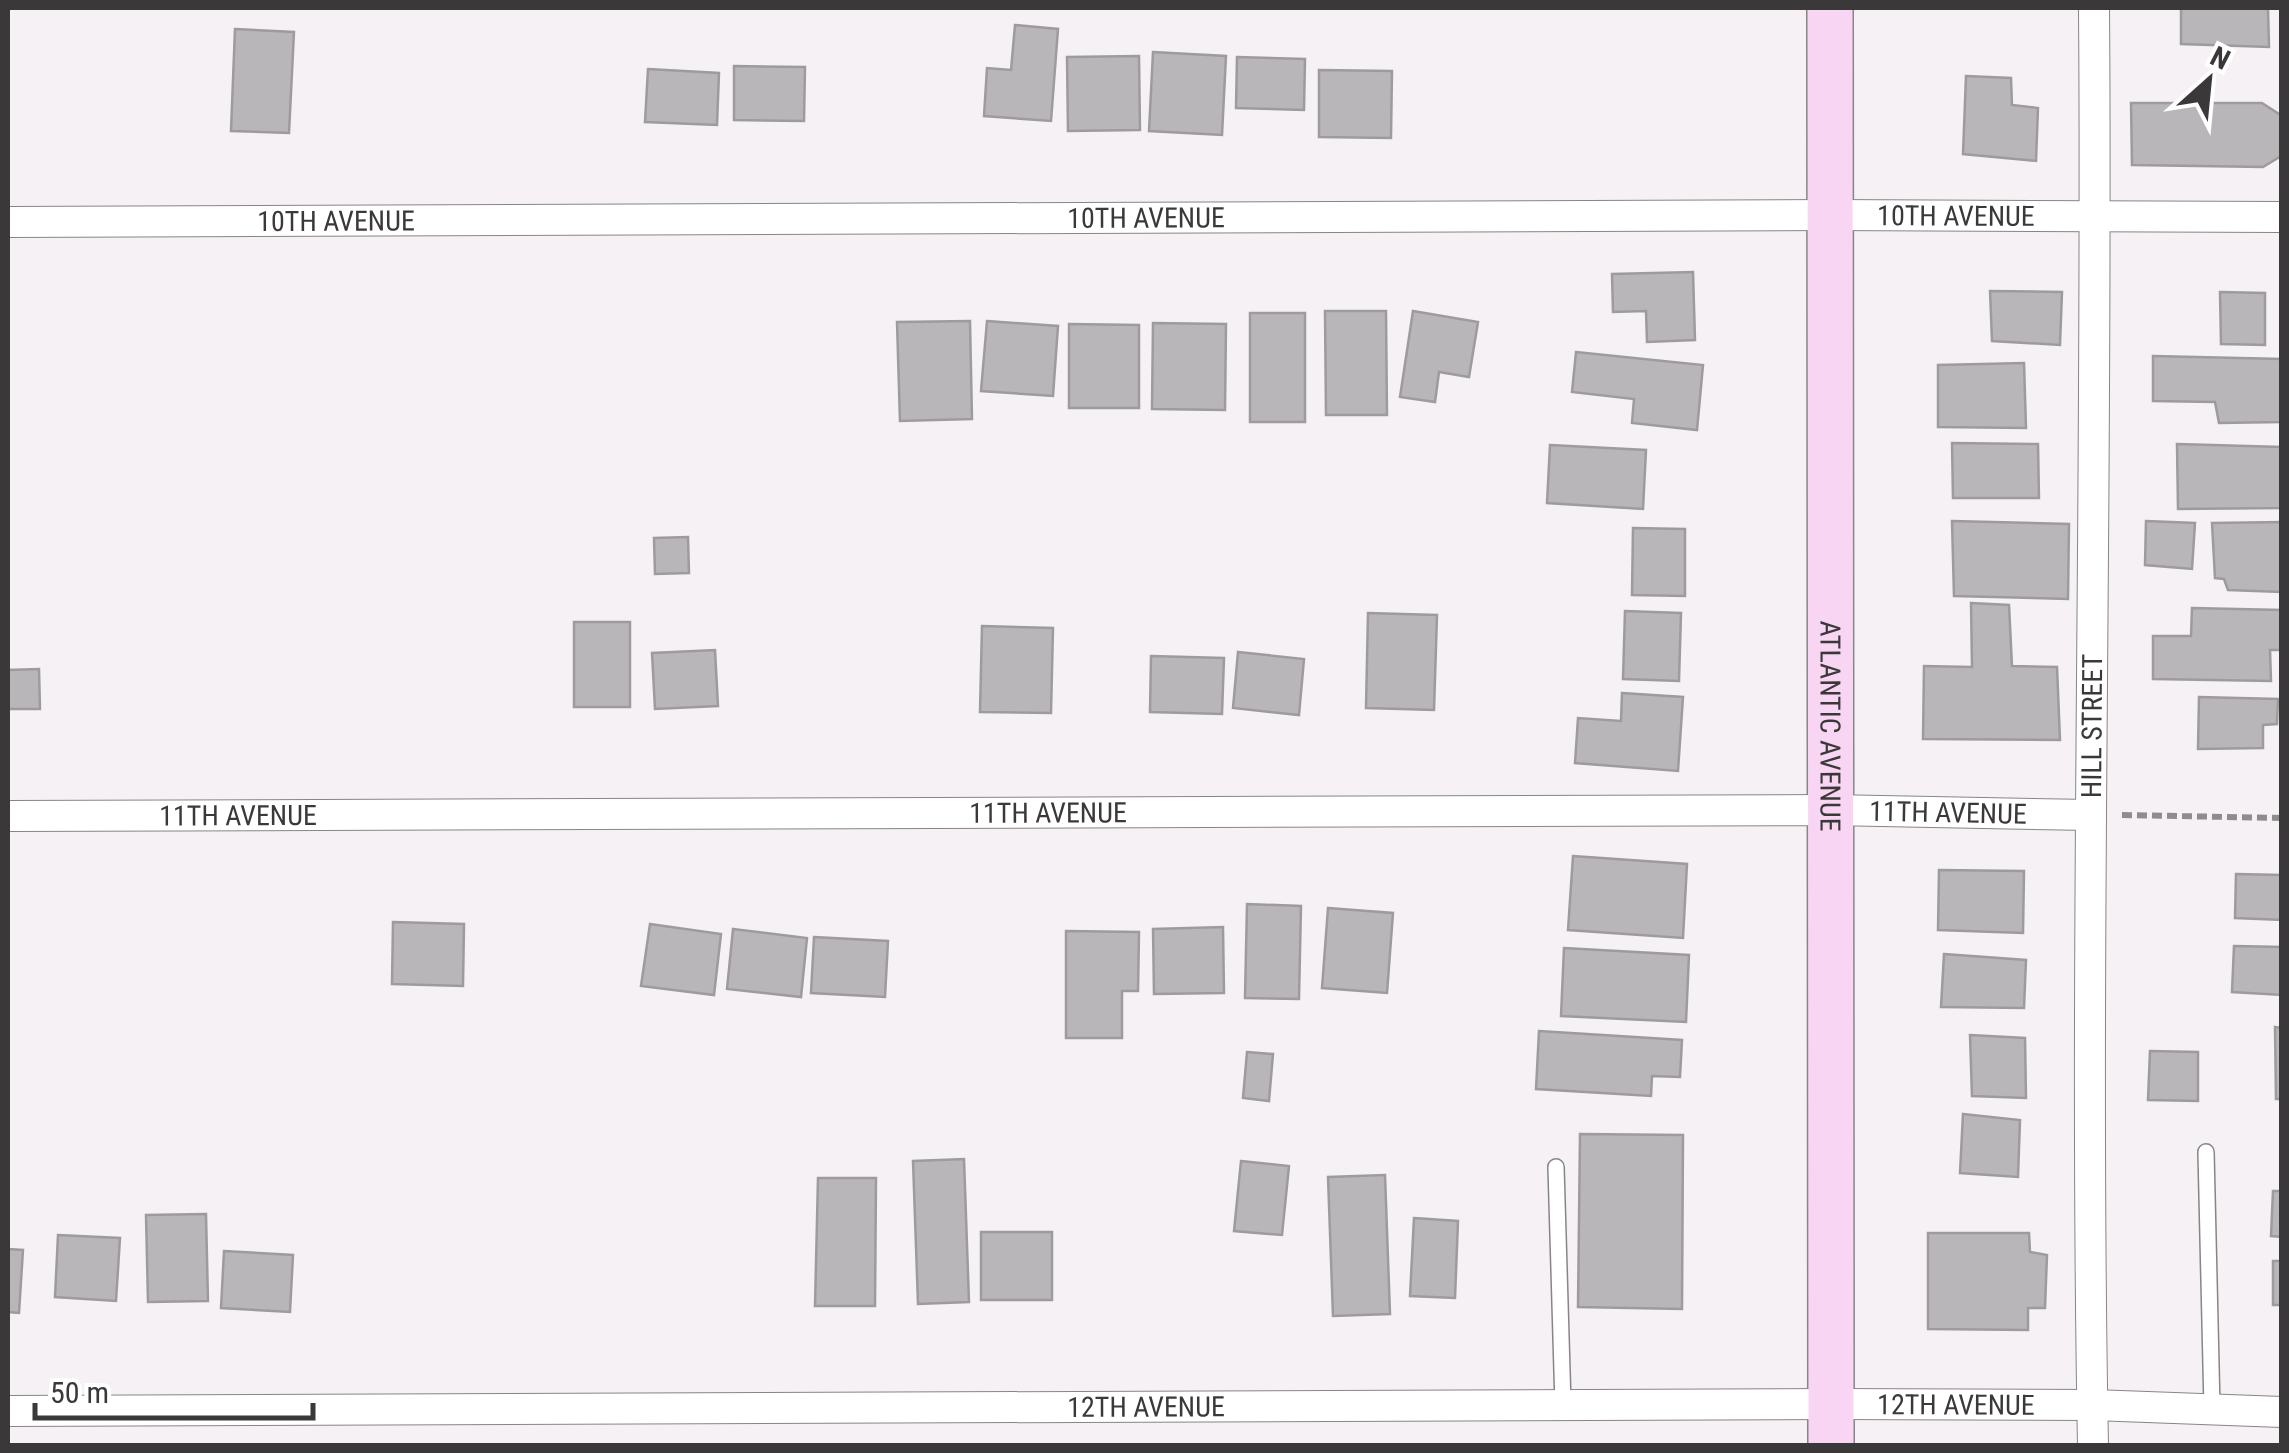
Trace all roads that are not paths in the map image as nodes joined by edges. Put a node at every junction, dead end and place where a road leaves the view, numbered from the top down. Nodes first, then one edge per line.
1 (1830, 8) edge
2 (2094, 8) edge
3 (1830, 215) junction
4 (2282, 217) edge
5 (2096, 218) junction
6 (8, 222) edge
7 (1830, 810) junction
8 (2090, 815) junction
9 (8, 816) edge
10 (2206, 1152) dead end
11 (1556, 1167) dead end
12 (2093, 1405) junction
13 (1563, 1406) junction
14 (2212, 1408) junction
15 (8, 1410) edge
16 (2282, 1412) edge
17 (1831, 1425) edge
18 (2094, 1446) edge

1 - 3 main road, ATLANTIC AVENUE
2 - 5 street, HILL STREET
3 - 5 street, 10TH AVENUE
3 - 6 street, 10TH AVENUE
3 - 7 main road, ATLANTIC AVENUE
4 - 5 street, 10TH AVENUE
5 - 8 street, HILL STREET
7 - 8 street, 11TH AVENUE
7 - 9 street, 11TH AVENUE
7 - 17 main road, ATLANTIC AVENUE
8 - 12 street, HILL STREET
10 - 14 lane
11 - 13 lane
12 - 14 street, 12TH AVENUE
12 - 17 street, 12TH AVENUE
12 - 18 street, HILL STREET
13 - 15 street, 12TH AVENUE
13 - 17 street, 12TH AVENUE
14 - 16 street, 12TH AVENUE

